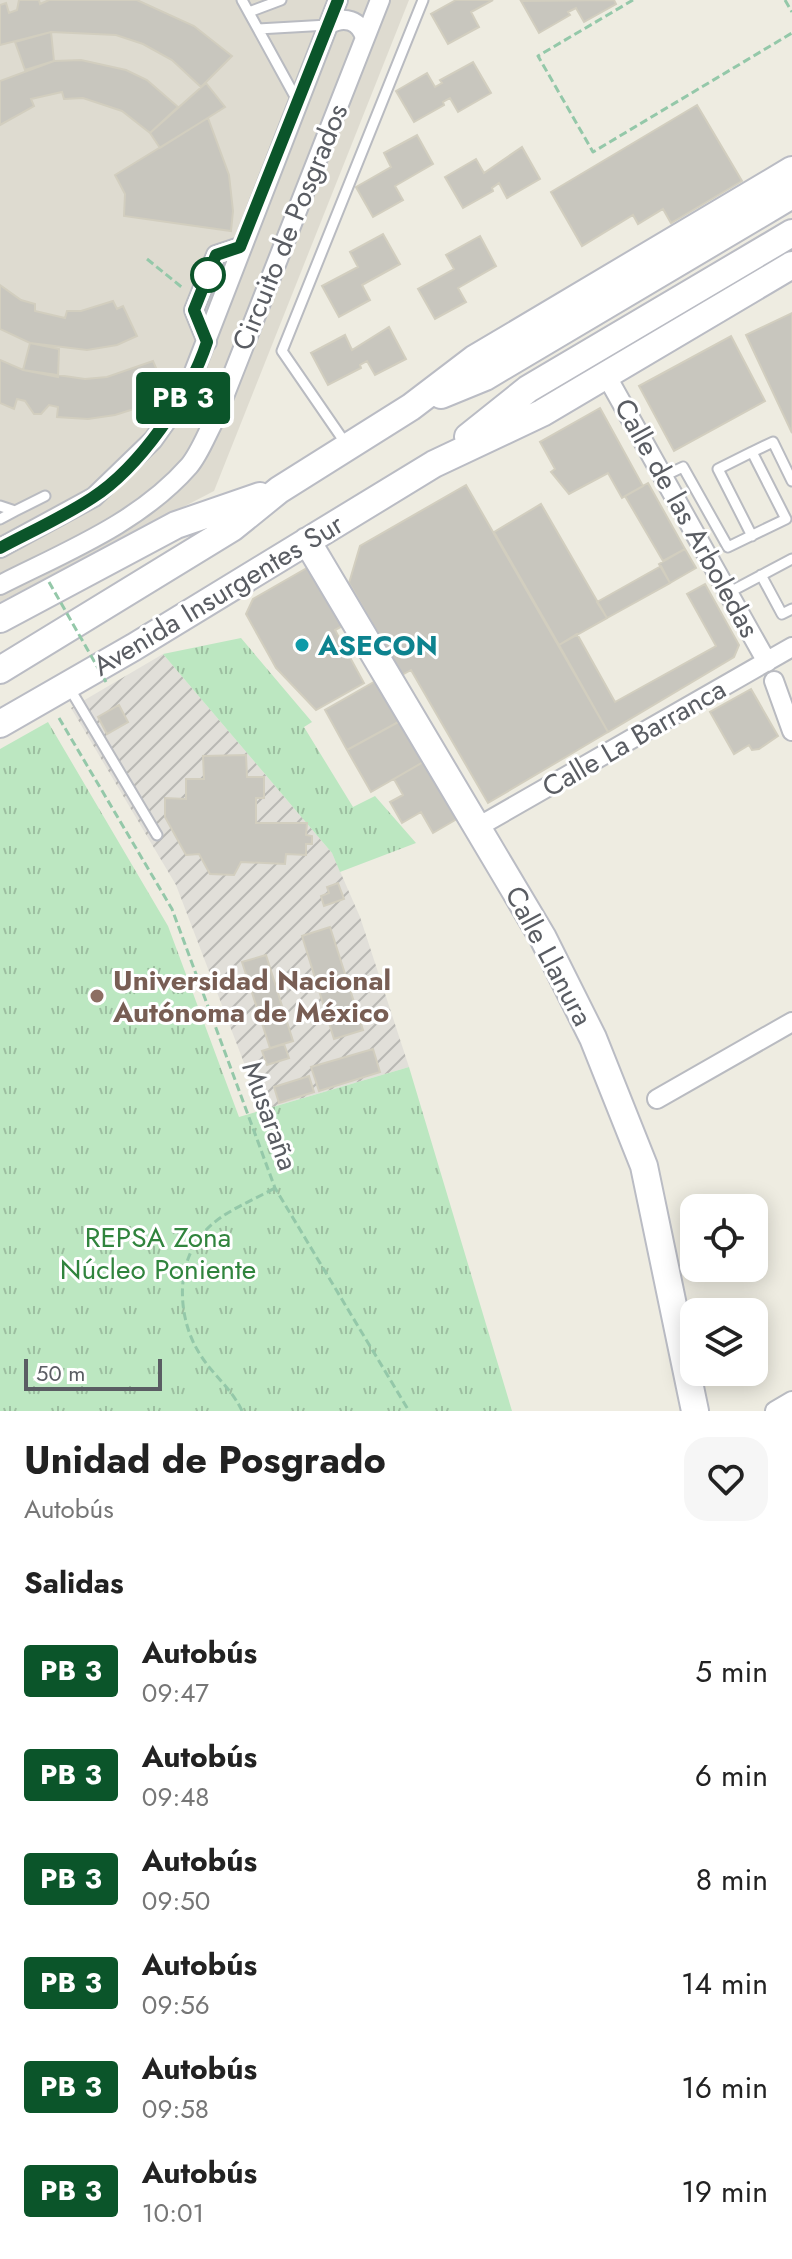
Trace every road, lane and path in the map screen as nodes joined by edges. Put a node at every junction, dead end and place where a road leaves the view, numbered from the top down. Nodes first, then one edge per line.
1 (242, 0) edge
2 (281, 0) edge
3 (338, 0) edge
4 (380, 0) edge
5 (423, 0) edge
6 (633, 0) edge
7 (785, 0) edge
8 (249, 12) junction
9 (792, 12) edge
10 (328, 25) junction
11 (258, 29) junction
12 (792, 33) edge
13 (365, 38) junction
14 (298, 102) junction
15 (792, 170) edge
16 (792, 195) edge
17 (792, 233) edge
18 (240, 247) junction
19 (147, 259) dead end
20 (792, 265) edge
21 (198, 300) junction
22 (220, 307) junction
23 (255, 316) junction
24 (207, 342) junction
25 (198, 365) junction
26 (606, 375) junction
27 (225, 389) junction
28 (411, 407) junction
29 (348, 446) junction
30 (752, 452) junction
31 (434, 464) junction
32 (664, 476) junction
33 (792, 481) edge
34 (279, 490) junction
35 (45, 496) dead end
36 (0, 506) edge
37 (15, 511) junction
38 (0, 519) edge
39 (752, 536) junction
40 (307, 541) junction
41 (0, 548) edge
42 (792, 559) edge
43 (761, 575) junction
44 (49, 582) dead end
45 (0, 585) edge
46 (728, 593) junction
47 (792, 609) edge
48 (0, 619) edge
49 (792, 647) edge
50 (767, 662) junction
51 (0, 670) edge
52 (774, 681) dead end
53 (106, 682) dead end
54 (59, 691) junction
55 (0, 724) edge
56 (792, 731) edge
57 (476, 828) junction
58 (157, 835) dead end
59 (792, 1022) edge
60 (657, 1099) dead end
61 (275, 1188) junction
62 (792, 1401) edge
63 (242, 1411) edge
64 (409, 1411) edge
65 (695, 1411) edge
66 (775, 1411) edge

1 - 8 lane
2 - 8 lane
3 - 10 street, Circuito de Posgrados
4 - 13 street, Circuito de Posgrados
5 - 29 lane
6 - 12 path
7 - 9 path
8 - 11 lane
10 - 11 lane
10 - 13 street
10 - 14 street, Circuito de Posgrados
11 - 14 lane
13 - 23 street, Circuito de Posgrados
14 - 18 street, Circuito de Posgrados
15 - 28 main road, Avenida Insurgentes Sur
16 - 28 main road, Avenida Insurgentes Sur
17 - 31 main road, Avenida Insurgentes Sur
18 - 21 street
18 - 22 street, Circuito de Posgrados
19 - 21 path
20 - 26 main road, Avenida Insurgentes Sur
21 - 24 street
22 - 23 street
22 - 24 street, Circuito de Posgrados
23 - 27 street, Circuito de Posgrados
24 - 25 street, Circuito de Posgrados
25 - 27 street
25 - 41 street, Circuito de Posgrados
26 - 31 main road, Avenida Insurgentes Sur
26 - 32 street, Calle de las Arboledas
27 - 45 street, Circuito de Posgrados
28 - 29 main road, Avenida Insurgentes Sur
29 - 34 main road, Avenida Insurgentes Sur
30 - 33 lane
30 - 39 lane
30 - 39 lane
31 - 40 main road, Avenida Insurgentes Sur
32 - 39 lane
32 - 46 street, Calle de las Arboledas
34 - 48 main road
34 - 51 main road, Avenida Insurgentes Sur
35 - 37 lane
36 - 37 lane
37 - 38 lane
40 - 54 main road, Avenida Insurgentes Sur
40 - 57 main road, Calle Llanura
42 - 43 lane
43 - 46 lane
43 - 47 lane
44 - 53 path, bridge
46 - 50 street, Calle de las Arboledas
49 - 50 street, Calle La Barranca
50 - 57 street, Calle La Barranca
52 - 56 street
54 - 55 main road, Avenida Insurgentes Sur
54 - 58 lane
54 - 61 path, Musaraña
57 - 65 main road, Calle Llanura
59 - 60 street
61 - 63 path
61 - 64 path, Musaraña
62 - 66 street

